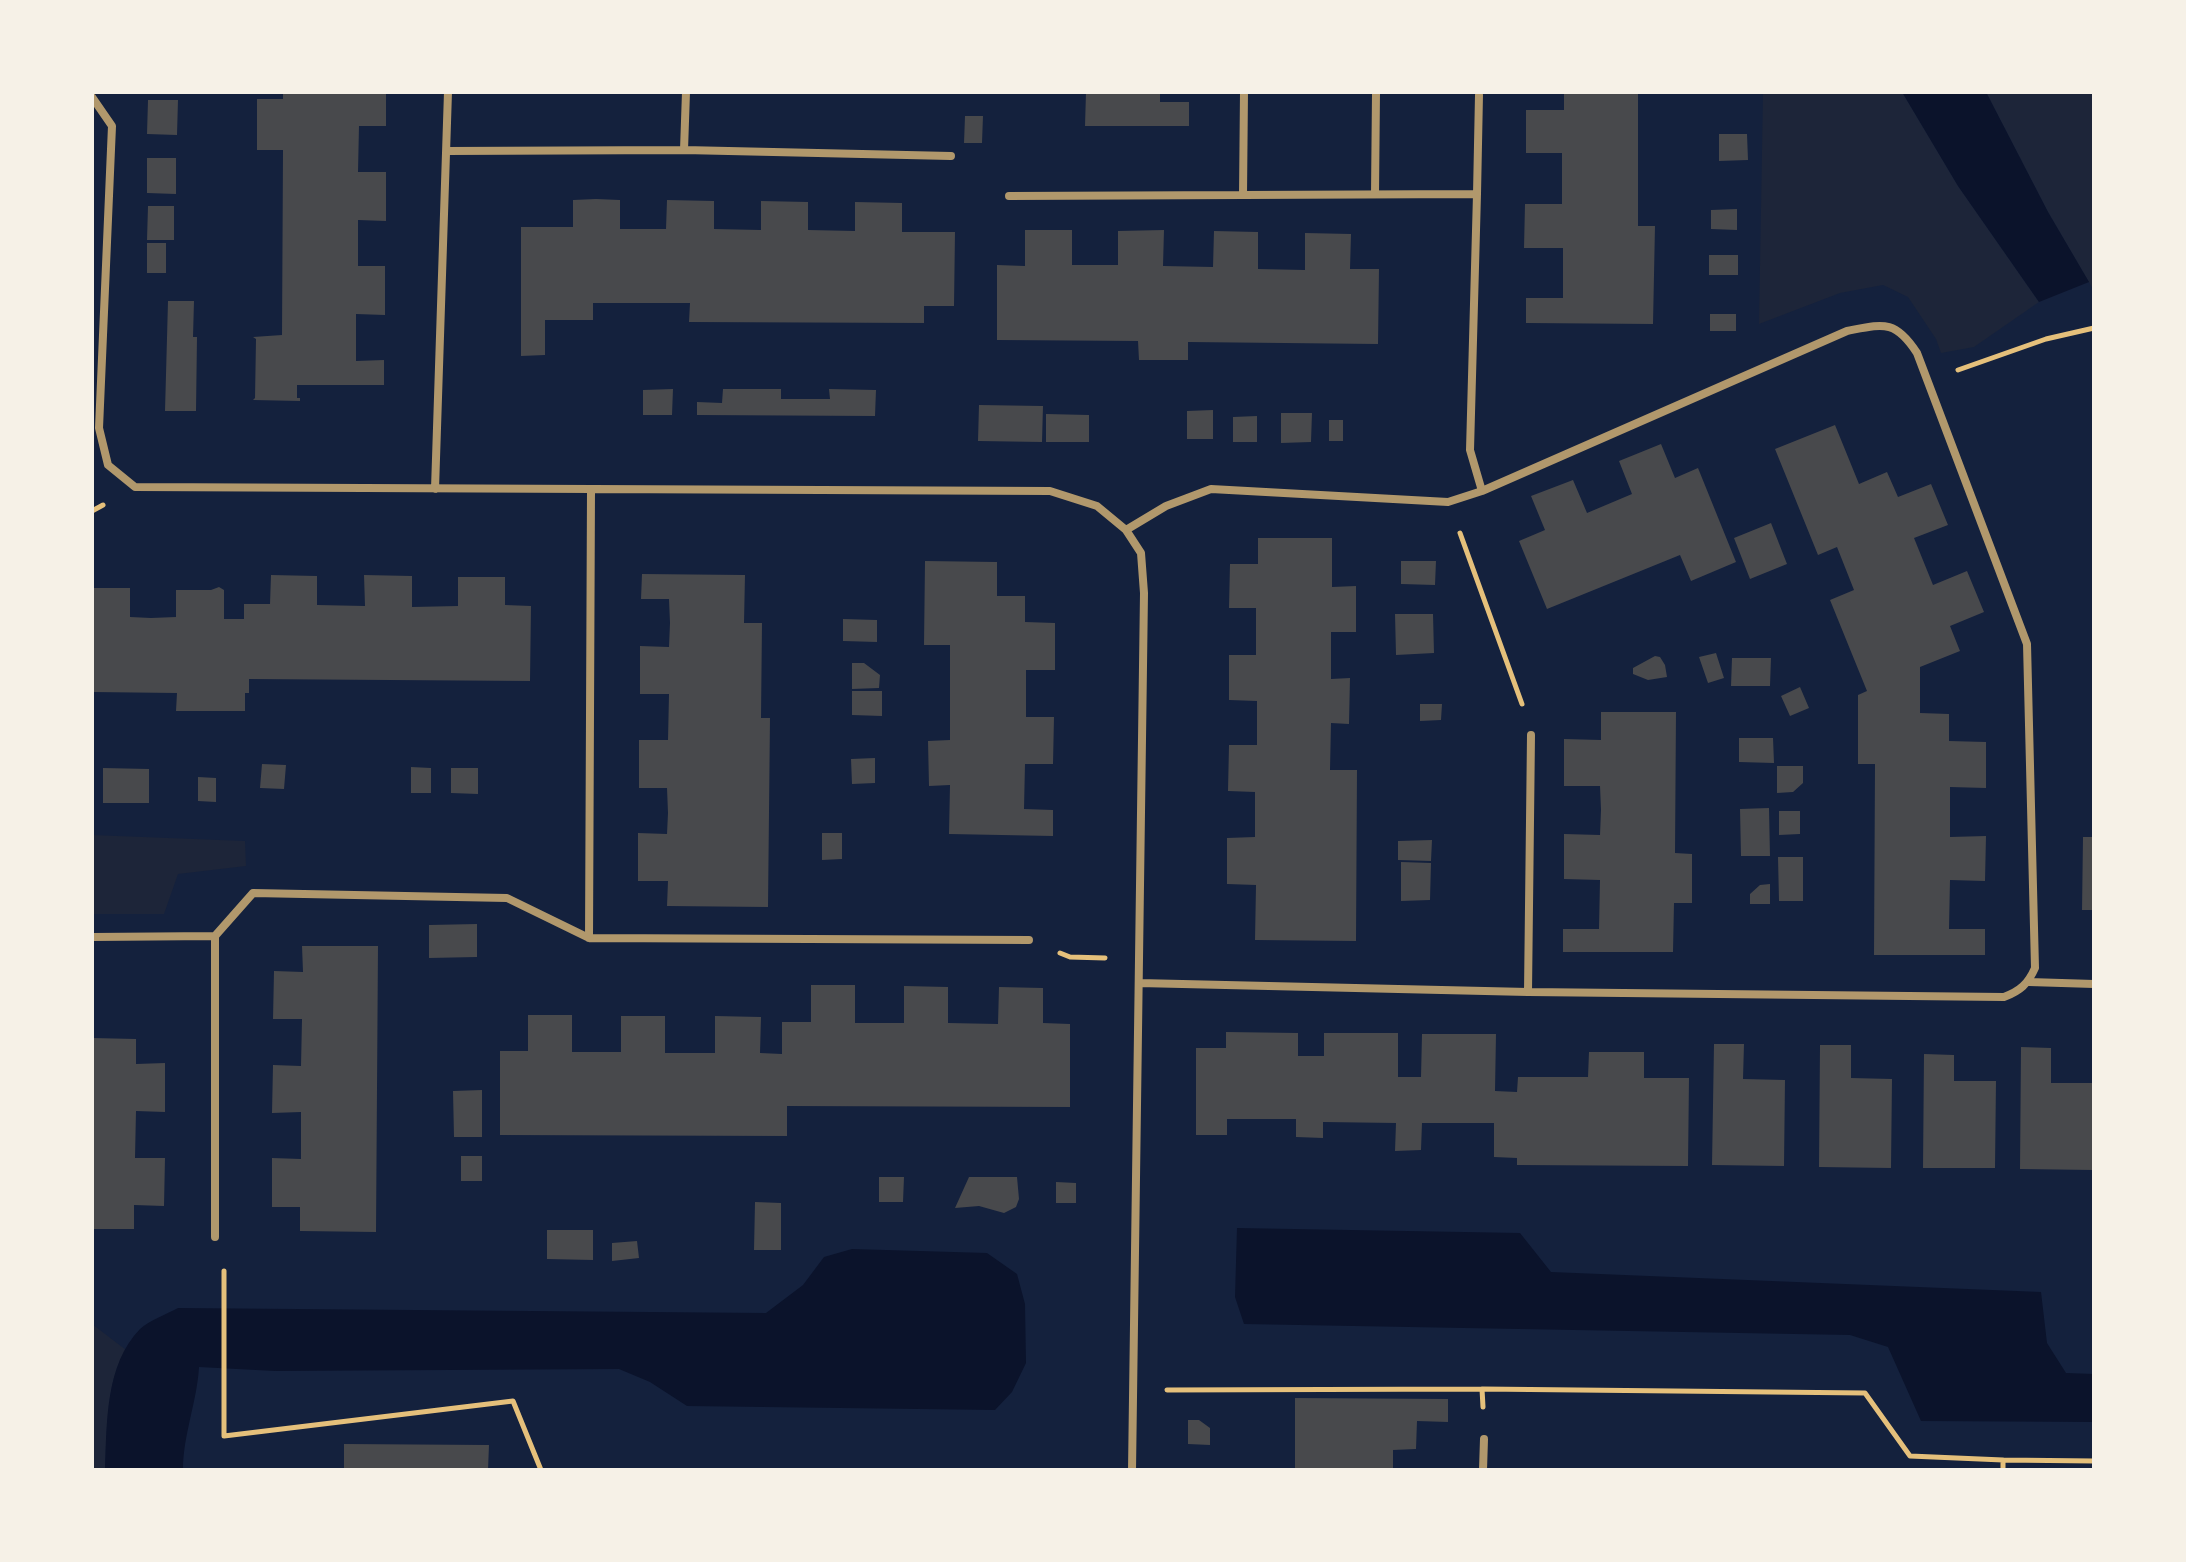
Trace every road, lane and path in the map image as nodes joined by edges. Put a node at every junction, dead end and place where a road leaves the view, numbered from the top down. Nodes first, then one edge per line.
1 (448, 92) edge
2 (686, 92) edge
3 (1244, 92) edge
4 (1376, 93) edge
5 (1479, 95) dead end
6 (92, 97) edge
7 (684, 150) junction
8 (447, 151) junction
9 (951, 156) dead end
10 (1375, 194) junction
11 (1477, 194) junction
12 (1243, 195) junction
13 (1009, 196) dead end
14 (2094, 328) edge
15 (1928, 381) junction
16 (435, 489) junction
17 (591, 490) junction
18 (1482, 491) junction
19 (1448, 502) junction
20 (1126, 530) junction
21 (1531, 735) joint
22 (215, 936) junction
23 (92, 937) edge
24 (589, 938) junction
25 (1029, 940) joint
26 (1138, 958) junction
27 (2029, 982) junction
28 (1139, 983) junction
29 (2094, 984) edge
30 (1528, 992) junction
31 (215, 1237) dead end
32 (224, 1267) dead end
33 (1482, 1389) junction
34 (1134, 1390) junction
35 (1484, 1439) joint
36 (2003, 1460) junction
37 (2094, 1461) edge
38 (541, 1470) edge
39 (1132, 1470) edge
40 (1483, 1470) edge
41 (2003, 1470) edge

1 - 8 street
2 - 7 street
3 - 12 street
4 - 10 street
5 - 11 street
6 - 16 street
7 - 8 street
7 - 9 street
8 - 16 street
10 - 11 street
10 - 12 street
11 - 18 street
12 - 13 street
14 - 15 path
15 - 18 street
15 - 27 street
16 - 17 street
17 - 20 street
17 - 24 street
18 - 19 street
19 - 20 street
19 - 21 path
20 - 26 street
21 - 30 street
22 - 23 street
22 - 24 street
22 - 31 street
24 - 25 street
25 - 26 path
26 - 28 street
27 - 29 street
27 - 30 street
28 - 30 street
28 - 34 street
32 - 38 path
33 - 34 path
33 - 35 path
33 - 36 path
34 - 39 street
35 - 40 street
36 - 37 path
36 - 41 path

